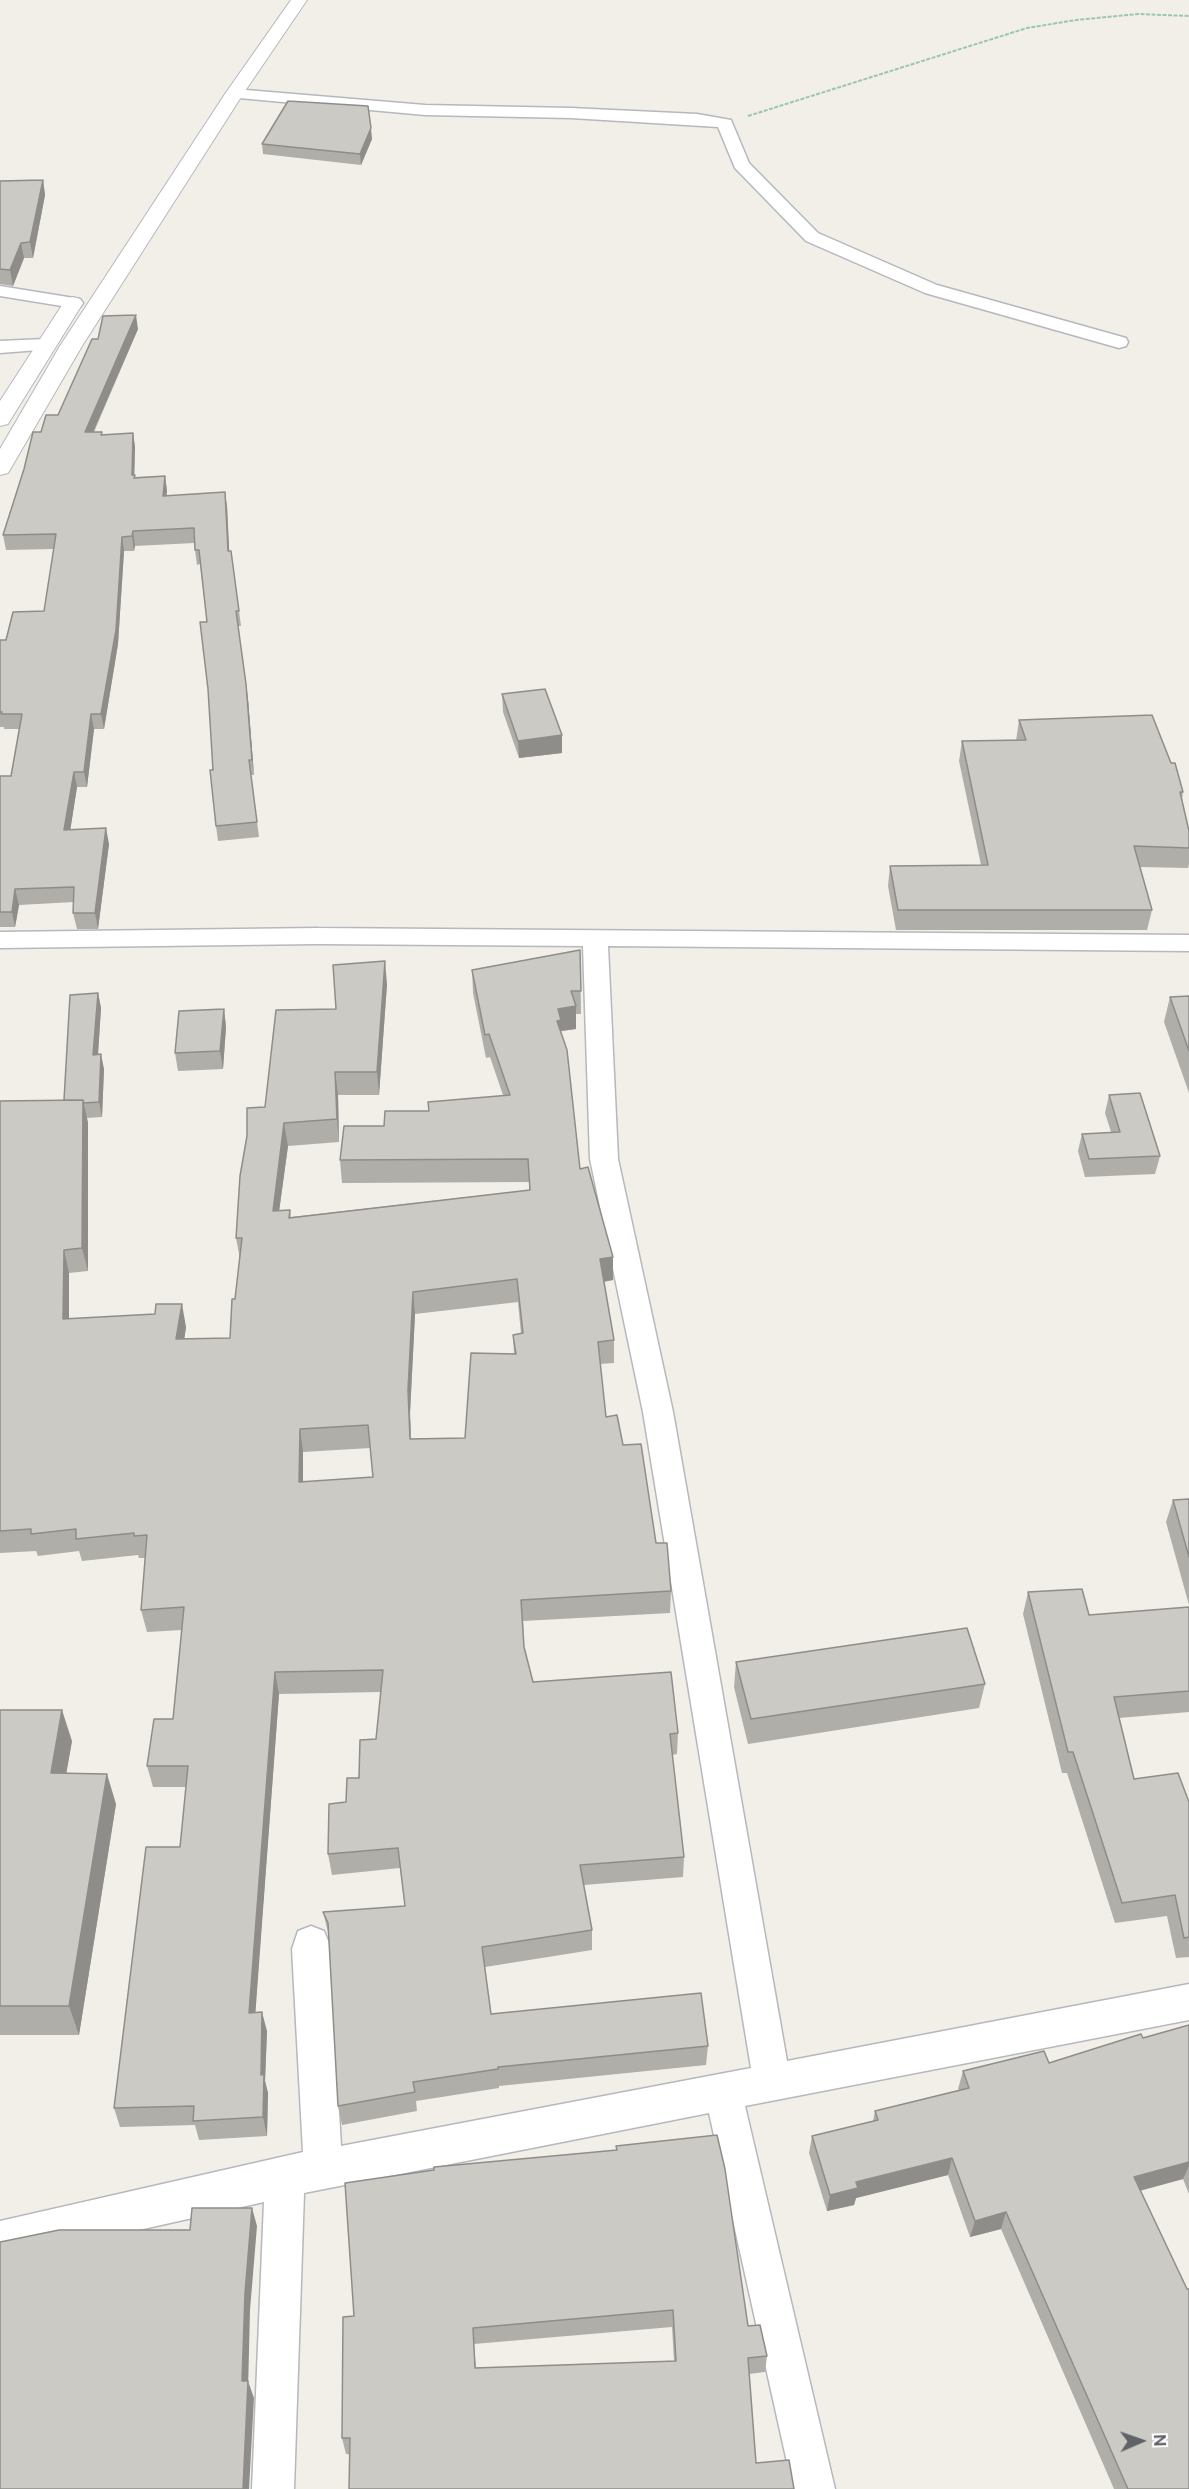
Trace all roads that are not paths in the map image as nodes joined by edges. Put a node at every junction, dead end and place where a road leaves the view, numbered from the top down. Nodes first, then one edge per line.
1 (276, 0) edge
2 (299, 0) edge
3 (234, 94) junction
4 (172, 154) dead end
5 (86, 284) dead end
6 (0, 291) edge
7 (74, 303) junction
8 (1119, 342) dead end
9 (45, 345) junction
10 (0, 347) edge
11 (0, 419) edge
12 (0, 468) edge
13 (595, 939) junction
14 (0, 940) edge
15 (1189, 943) edge
16 (311, 1943) dead end
17 (1189, 2002) edge
18 (772, 2083) junction
19 (723, 2092) junction
20 (285, 2178) junction
21 (0, 2241) edge
22 (273, 2489) edge
23 (814, 2489) edge

1 - 4 street
2 - 3 street
3 - 8 street
3 - 12 street
5 - 7 street
6 - 7 street
7 - 9 street
9 - 10 street
9 - 11 street
13 - 14 street
13 - 15 street
13 - 18 street
16 - 20 street
17 - 18 street
18 - 19 street
19 - 20 street
19 - 23 street
20 - 21 street
20 - 22 street

